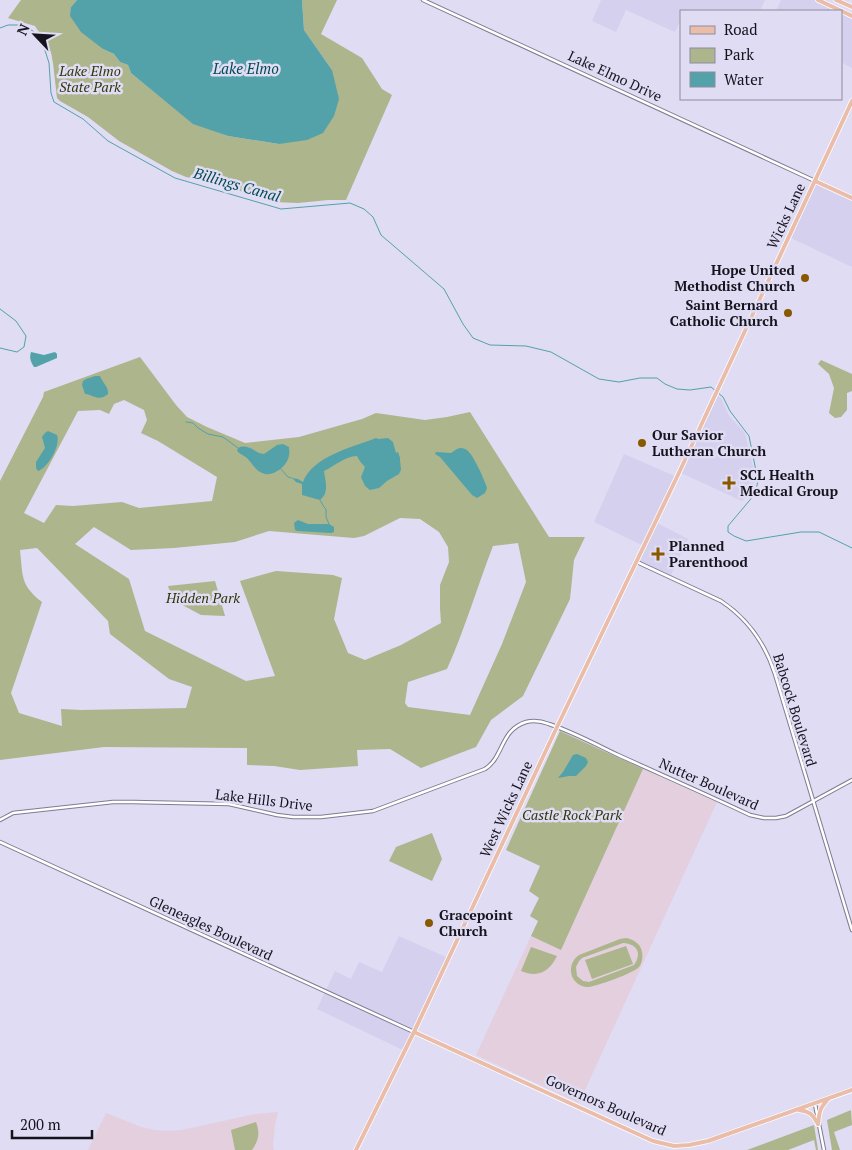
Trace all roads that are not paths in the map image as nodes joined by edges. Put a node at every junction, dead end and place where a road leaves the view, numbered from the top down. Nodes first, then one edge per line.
1 (423, 0) edge
2 (818, 0) edge
3 (836, 0) edge
4 (852, 7) edge
5 (839, 10) edge
6 (852, 101) edge
7 (814, 181) junction
8 (852, 198) edge
9 (677, 477) joint
10 (636, 561) junction
11 (557, 727) junction
12 (852, 780) edge
13 (813, 802) junction
14 (0, 820) edge
15 (0, 842) edge
16 (852, 930) edge
17 (414, 1032) junction
18 (852, 1090) edge
19 (829, 1099) junction
20 (815, 1104) junction
21 (798, 1110) junction
22 (818, 1124) junction
23 (356, 1150) edge
24 (824, 1150) edge

1 - 7 street, Lake Elmo Drive
2 - 5 main road
3 - 4 main road
6 - 7 main road, Wicks Lane
7 - 8 main road, Lake Elmo Drive
7 - 9 main road, Wicks Lane
9 - 10 main road, West Wicks Lane
10 - 11 main road, West Wicks Lane
10 - 13 street, Babcock Boulevard
11 - 13 street, Nutter Boulevard
11 - 14 street, Lake Hills Drive
11 - 17 main road, West Wicks Lane
12 - 13 street, Nutter Boulevard
13 - 16 street, Babcock Boulevard
15 - 17 street, Gleneagles Boulevard
17 - 21 main road, Governors Boulevard
17 - 23 main road, West Wicks Lane
18 - 19 main road, Governors Boulevard
19 - 20 main road, Governors Boulevard
19 - 22 main road
20 - 21 main road, Governors Boulevard
20 - 22 street
21 - 22 main road
22 - 24 street

